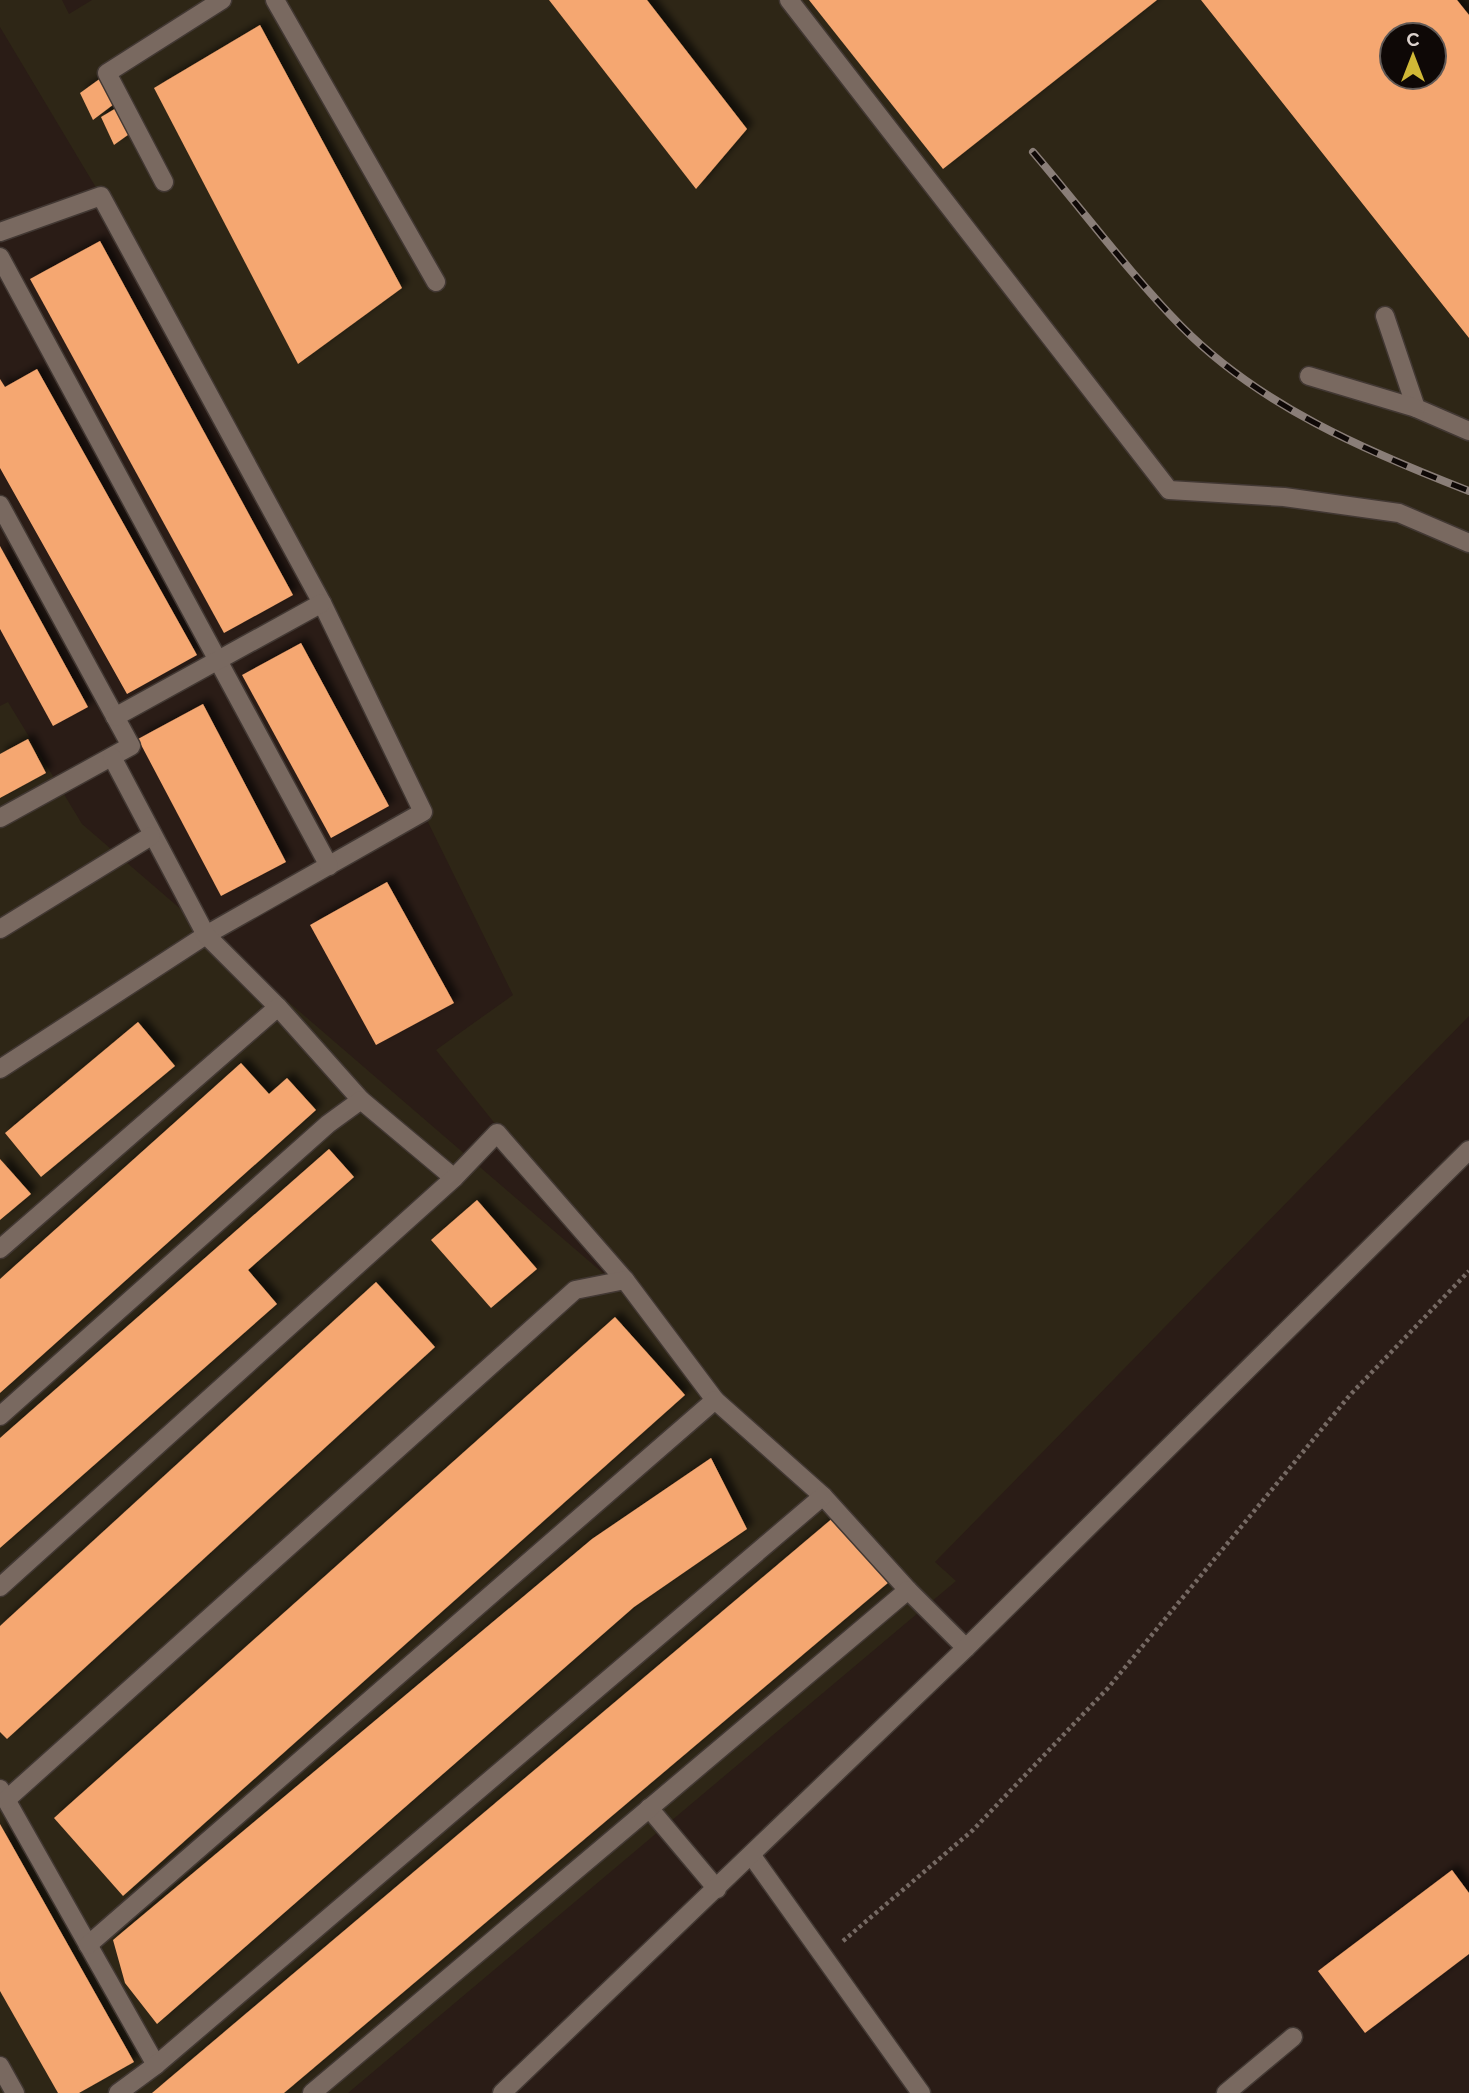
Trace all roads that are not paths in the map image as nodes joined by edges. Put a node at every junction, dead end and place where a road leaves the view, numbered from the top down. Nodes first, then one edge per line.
1 (222, 0) edge
2 (275, 0) edge
3 (789, 0) edge
4 (164, 182) dead end
5 (0, 232) edge
6 (0, 257) edge
7 (436, 282) dead end
8 (1385, 316) dead end
9 (1309, 376) dead end
10 (1416, 408) junction
11 (1469, 430) edge
12 (0, 505) edge
13 (1469, 543) edge
14 (322, 603) junction
15 (220, 660) junction
16 (115, 717) junction
17 (112, 757) junction
18 (0, 818) edge
19 (151, 836) junction
20 (329, 866) junction
21 (0, 929) edge
22 (206, 935) junction
23 (278, 1007) junction
24 (0, 1069) edge
25 (361, 1100) junction
26 (1469, 1150) edge
27 (454, 1178) junction
28 (0, 1249) edge
29 (625, 1280) junction
30 (715, 1400) junction
31 (0, 1416) edge
32 (823, 1496) junction
33 (0, 1587) edge
34 (908, 1590) junction
35 (966, 1647) junction
36 (3, 1795) edge
37 (649, 1808) junction
38 (752, 1856) junction
39 (718, 1889) junction
40 (88, 1945) junction
41 (1293, 2037) dead end
42 (156, 2065) junction
43 (0, 2066) edge
44 (15, 2093) edge
45 (118, 2093) edge
46 (312, 2093) edge
47 (502, 2093) edge
48 (921, 2093) edge
49 (1226, 2093) edge

1 - 4 street
2 - 7 street
3 - 13 street
5 - 14 street
6 - 15 street
8 - 10 street
9 - 10 street
10 - 11 street
12 - 16 street
14 - 15 street
14 - 20 street
15 - 16 street
15 - 20 street
16 - 17 street
17 - 18 street
17 - 19 street
19 - 21 street
19 - 22 street
20 - 22 street
22 - 23 street
22 - 24 street
23 - 25 street
23 - 28 street
25 - 27 street
25 - 31 street
26 - 35 street
27 - 29 street
27 - 33 street
29 - 30 street
29 - 36 street
30 - 32 street
30 - 40 street
32 - 34 street
32 - 42 street
34 - 35 street
34 - 37 street
35 - 38 street
36 - 40 street
37 - 39 street
37 - 46 street
38 - 39 street
38 - 48 street
39 - 47 street
40 - 42 street
41 - 49 street
42 - 45 street
43 - 44 street

